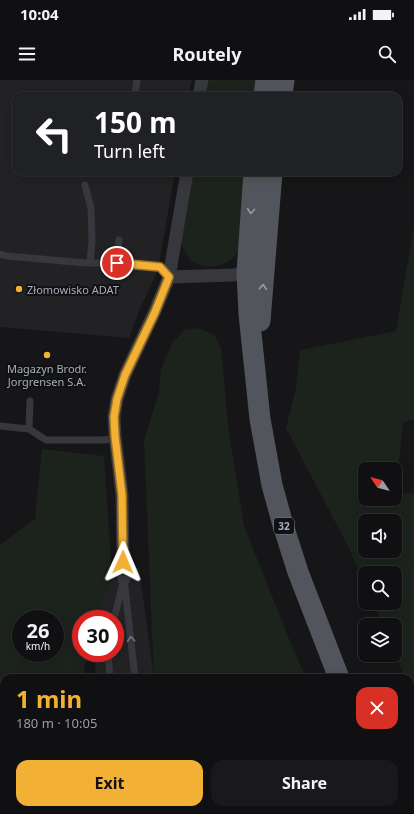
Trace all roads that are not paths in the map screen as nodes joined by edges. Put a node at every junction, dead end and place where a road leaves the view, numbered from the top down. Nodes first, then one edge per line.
1 (137, 80) edge
2 (202, 80) edge
3 (266, 80) edge
4 (284, 80) edge
5 (136, 92) edge
6 (200, 92) edge
7 (264, 92) edge
8 (282, 92) edge
9 (186, 176) edge
10 (254, 176) edge
11 (272, 176) edge
12 (85, 185) dead end
13 (120, 240) dead end
14 (0, 254) edge
15 (90, 263) junction
16 (117, 263) junction
17 (247, 272) junction
18 (169, 277) junction
19 (255, 367) junction
20 (30, 401) dead end
21 (0, 426) edge
22 (29, 429) junction
23 (115, 439) junction
24 (124, 579) junction
25 (116, 610) edge
26 (109, 662) edge
27 (110, 674) edge
28 (135, 674) edge
29 (337, 674) edge

1 - 5 lane
2 - 6 street
3 - 7 main road
4 - 8 main road
9 - 18 street
10 -> 17 main road, 32
19 -> 11 main road, 32
12 - 15 lane
13 - 16 lane
14 - 15 lane
15 - 16 lane
16 - 18 lane
17 - 18 street
17 - 19 main road, 32
18 - 23 street
19 - 29 main road, 32
20 - 22 lane
21 - 22 lane
22 - 23 lane
23 - 24 street
24 - 25 lane
28 -> 24 lane
26 - 27 lane

